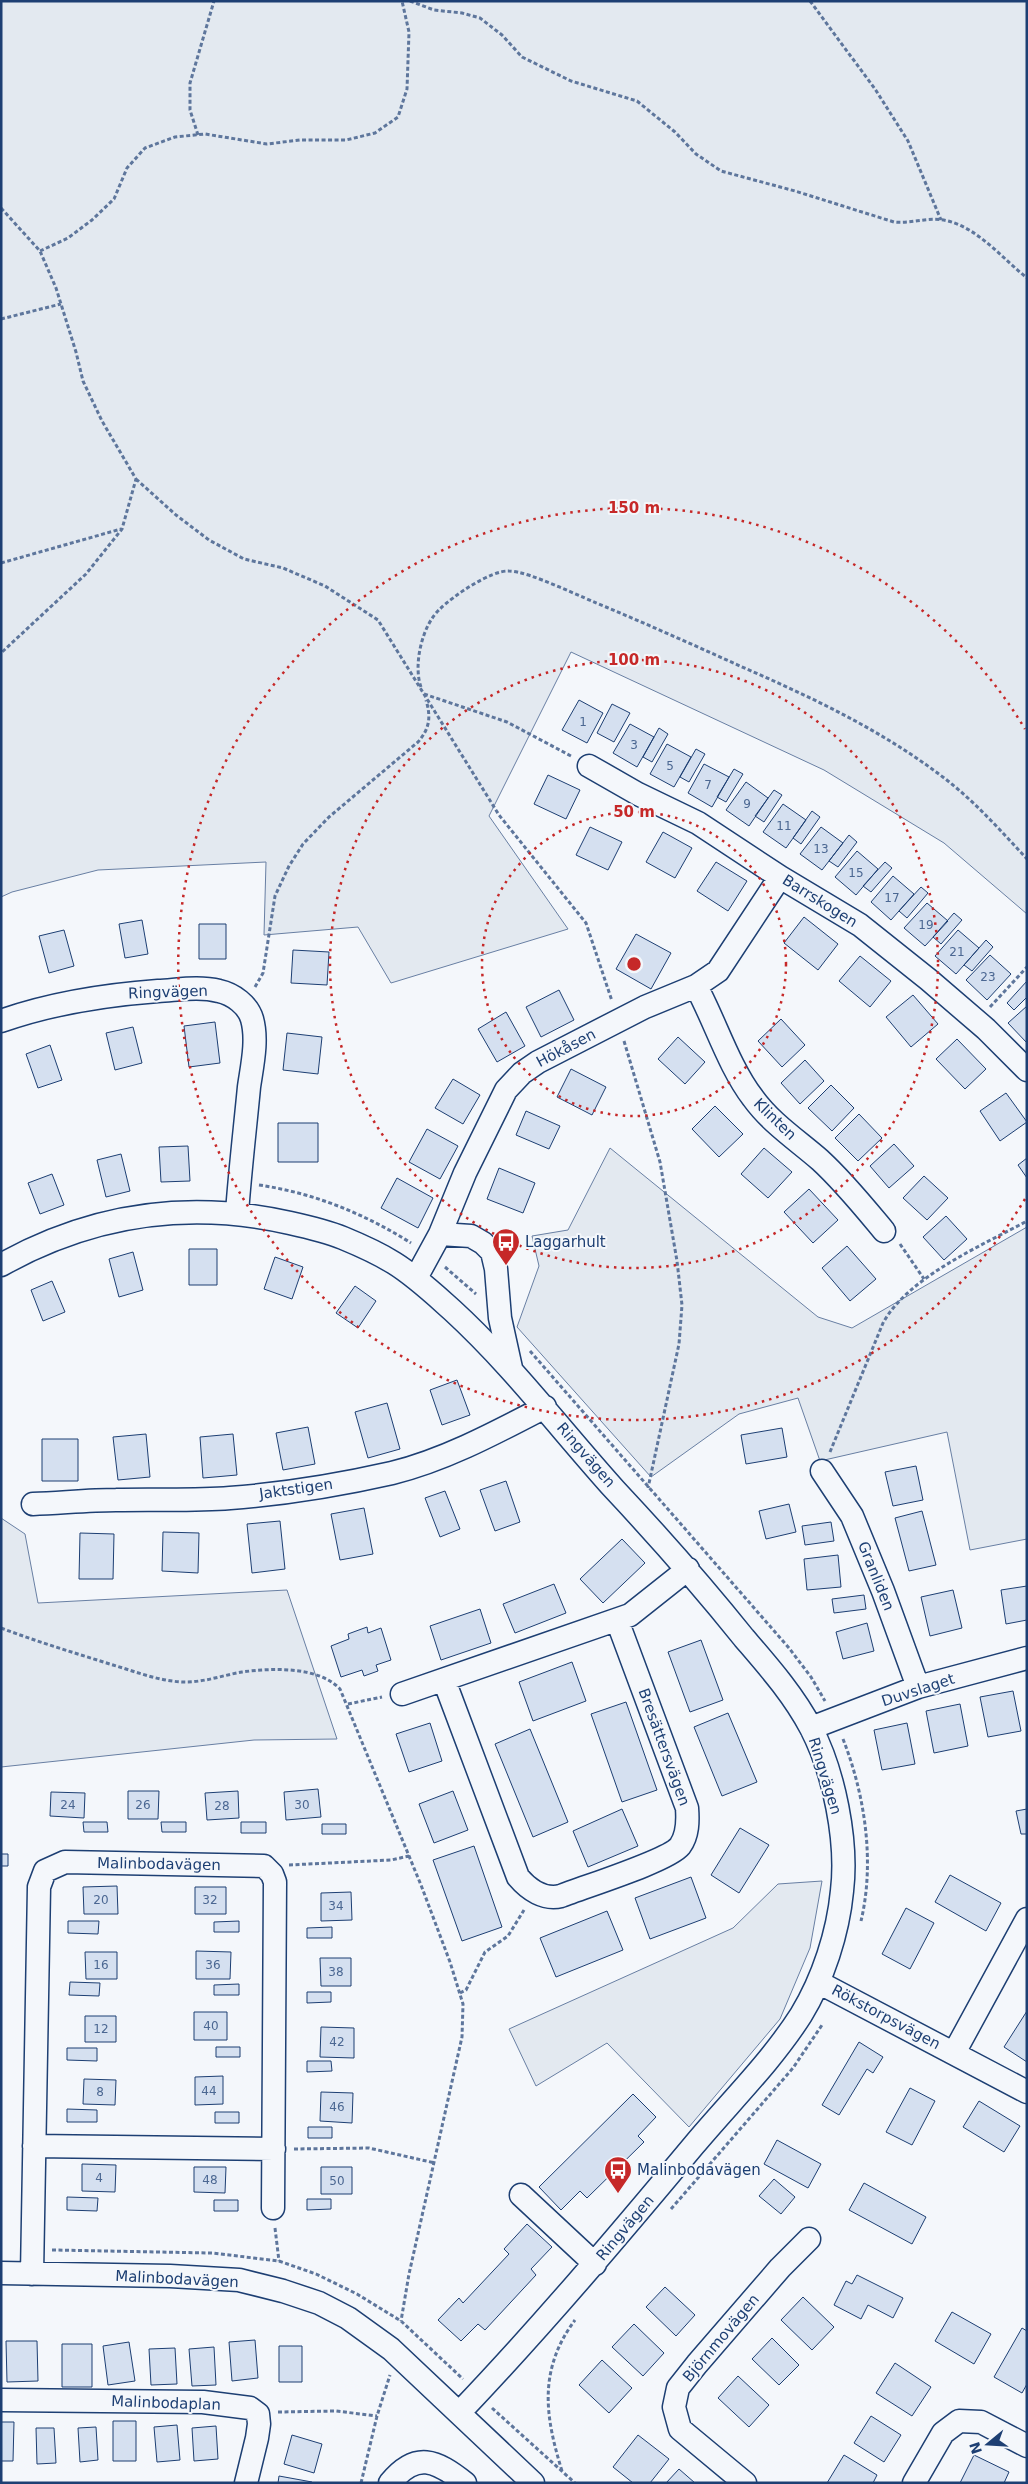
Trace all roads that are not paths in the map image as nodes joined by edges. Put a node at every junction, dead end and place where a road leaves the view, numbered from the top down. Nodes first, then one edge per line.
1 (589, 766) road end
2 (780, 877) junction
3 (696, 986) junction
4 (1, 1021) edge
5 (1027, 1070) edge
6 (237, 1213) junction
7 (884, 1231) road end
8 (440, 1234) junction
9 (1, 1265) edge
10 (416, 1278) junction
11 (511, 1368) junction
12 (545, 1407) junction
13 (822, 1471) road end
14 (33, 1504) dead end
15 (688, 1569) junction
16 (617, 1620) junction
17 (1027, 1658) edge
18 (444, 1680) junction
19 (918, 1687) junction
20 (402, 1694) road end
21 (811, 1728) junction
22 (1027, 1919) edge
23 (818, 1982) junction
24 (954, 2053) junction
25 (1027, 2092) edge
26 (34, 2146) junction
27 (274, 2149) junction
28 (522, 2195) dead end
29 (273, 2208) road end
30 (809, 2239) dead end
31 (595, 2264) junction
32 (1, 2273) edge
33 (32, 2274) junction
34 (1, 2400) edge
35 (460, 2412) junction
36 (1027, 2446) edge
37 (246, 2483) edge
38 (390, 2483) edge
39 (465, 2483) edge
40 (533, 2483) edge
41 (745, 2483) edge
42 (914, 2483) edge

1 - 2 street, Barrskogen
2 - 3 street, Hökåsen
2 - 5 street, Barrskogen
3 - 7 street, Klinten
3 - 8 street, Hökåsen
4 - 6 street, Ringvägen
6 - 9 street, Ringvägen
6 - 10 street, Ringvägen
8 - 10 street, Hökåsen
8 - 11 street
10 - 11 street, Ringvägen
11 - 12 street, Ringvägen
12 - 14 street, Jaktstigen
12 - 15 street, Ringvägen
13 - 19 street, Granliden
15 - 16 street
15 - 21 street, Ringvägen
16 - 18 street
16 - 18 street, Bresättersvägen
17 - 19 street, Duvslaget
18 - 20 street
19 - 21 street, Duvslaget
21 - 23 street, Ringvägen
22 - 24 street, Rökstorpsvägen
23 - 24 street, Rökstorpsvägen
23 - 31 street, Ringvägen
24 - 25 street, Rökstorpsvägen
26 - 27 street
26 - 27 street, Malinbodavägen
26 - 33 street, Malinbodavägen
27 - 29 street
28 - 31 street
30 - 41 street, Björnmovägen
31 - 35 street, Ringvägen
32 - 33 street, Malinbodavägen
33 - 35 street, Malinbodavägen
34 - 37 street, Malinbodaplan
35 - 40 street
36 - 42 street
38 - 39 street

